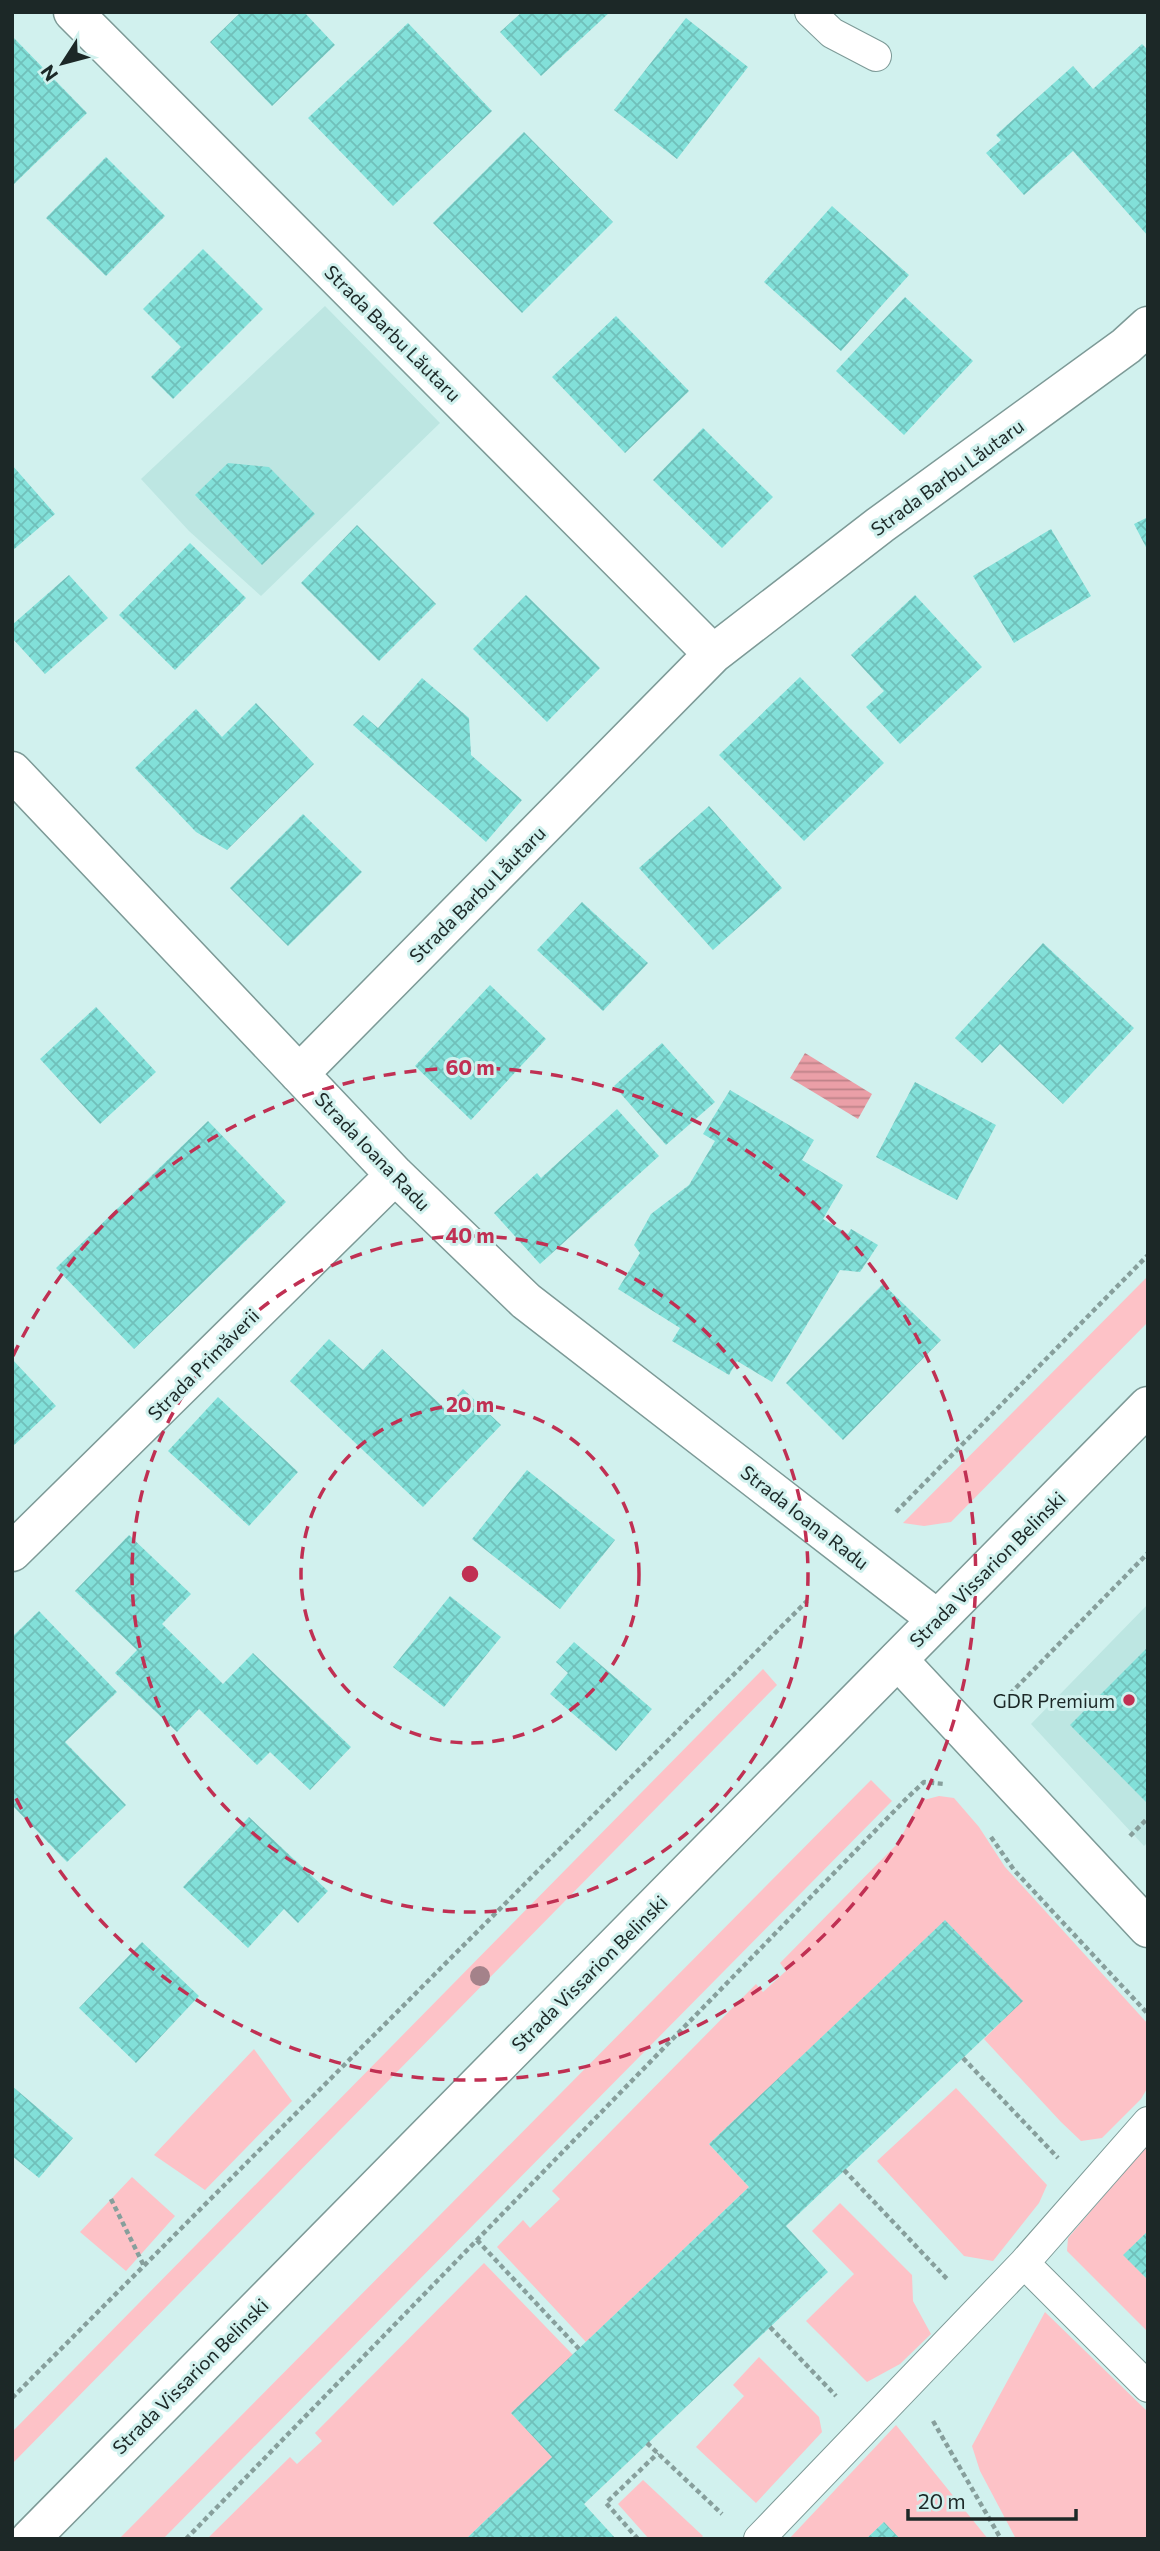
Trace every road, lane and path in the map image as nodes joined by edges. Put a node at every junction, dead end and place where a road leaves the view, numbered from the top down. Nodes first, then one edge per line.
1 (73, 12) edge
2 (810, 12) edge
3 (876, 56) dead end
4 (1148, 326) edge
5 (713, 654) junction
6 (12, 771) edge
7 (299, 1074) junction
8 (394, 1175) junction
9 (1148, 1255) edge
10 (1148, 1406) edge
11 (896, 1512) dead end
12 (12, 1552) edge
13 (1148, 1553) edge
14 (807, 1601) dead end
15 (937, 1619) junction
16 (898, 1660) junction
17 (995, 1710) dead end
18 (950, 1788) dead end
19 (1148, 1818) edge
20 (986, 1829) dead end
21 (1122, 1844) dead end
22 (1148, 1928) edge
23 (1148, 2014) edge
24 (963, 2058) dead end
25 (1148, 2122) edge
26 (845, 2170) dead end
27 (1088, 2189) junction
28 (111, 2199) dead end
29 (477, 2240) junction
30 (1024, 2263) junction
31 (144, 2266) junction
32 (976, 2311) junction
33 (770, 2327) dead end
34 (579, 2348) dead end
35 (909, 2380) junction
36 (1148, 2387) edge
37 (12, 2398) edge
38 (865, 2427) junction
39 (648, 2443) dead end
40 (658, 2453) junction
41 (728, 2520) dead end
42 (30, 2539) edge
43 (186, 2539) edge
44 (638, 2539) edge
45 (759, 2539) edge
46 (1000, 2539) edge

1 - 5 street, Strada Barbu Lăutaru
2 - 3 lane
4 - 5 street, Strada Barbu Lăutaru
5 - 7 street, Strada Barbu Lăutaru
6 - 7 street, Strada Ioana Radu
7 - 8 street, Strada Ioana Radu
8 - 12 street, Strada Primăverii
8 - 15 street, Strada Ioana Radu
9 - 11 path
10 - 15 street, Strada Vissarion Belinski
13 - 17 path
14 - 31 path
15 - 16 street, Strada Vissarion Belinski
16 - 22 street
16 - 42 street, Strada Vissarion Belinski
18 - 29 path
19 - 21 path
20 - 23 path
24 - 27 path
25 - 27 lane
26 - 32 path
27 - 30 lane
28 - 31 path
29 - 34 path
29 - 43 path
30 - 32 lane
30 - 36 lane
31 - 37 path
32 - 35 lane
33 - 38 path
35 - 38 lane
35 - 46 path
38 - 45 lane
39 - 40 path
40 - 41 path
40 - 44 path

